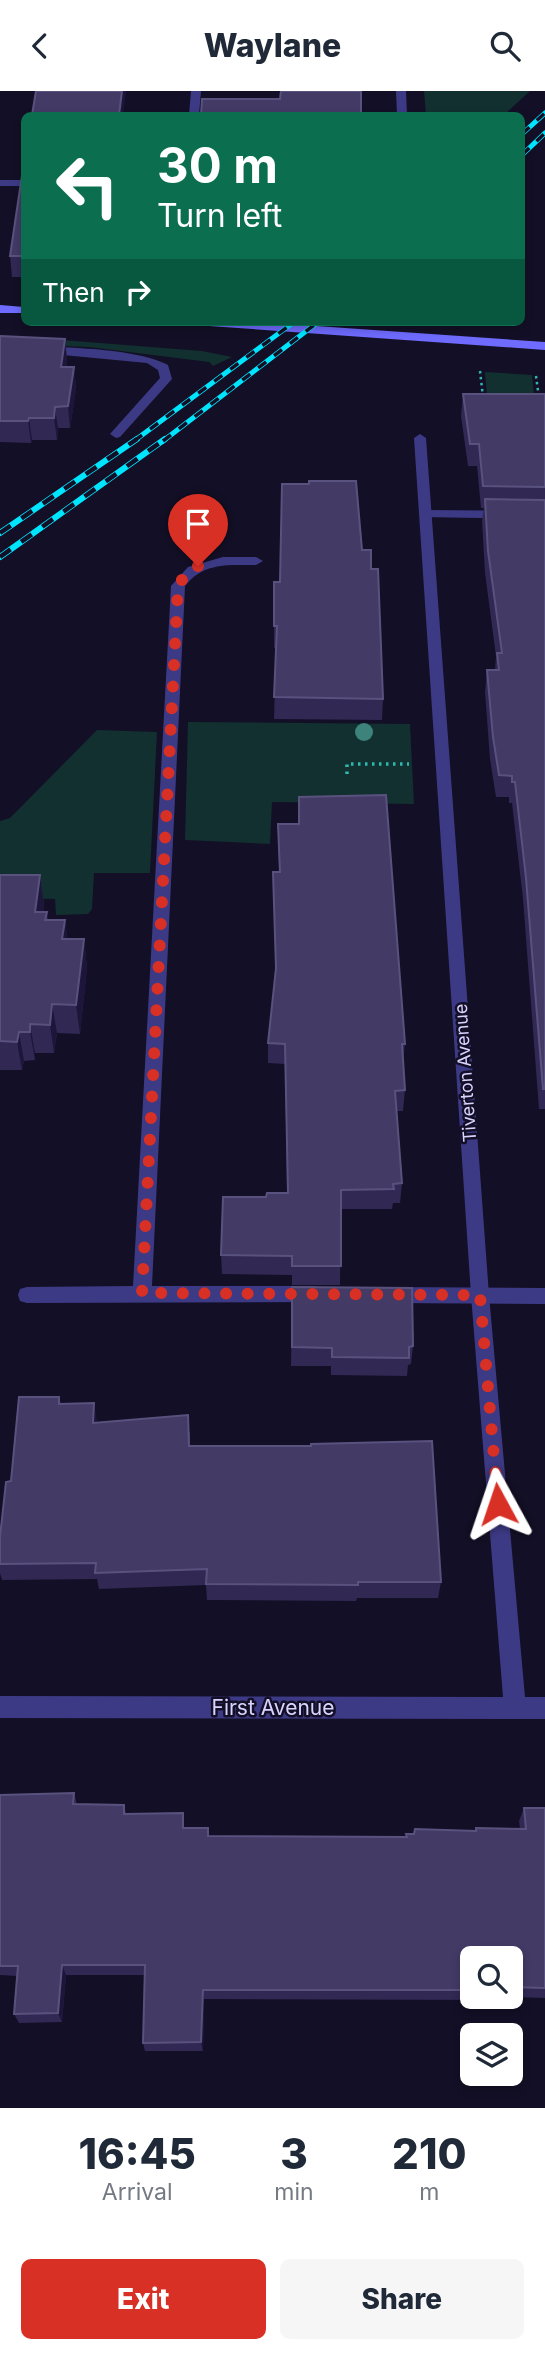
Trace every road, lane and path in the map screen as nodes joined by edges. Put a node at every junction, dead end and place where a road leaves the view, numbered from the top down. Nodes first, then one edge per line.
1 (196, 91) edge
2 (401, 91) edge
3 (194, 112) edge
4 (402, 112) edge
5 (0, 183) edge
6 (21, 183) edge
7 (0, 309) edge
8 (21, 310) edge
9 (265, 326) edge
10 (545, 346) edge
11 (0, 349) edge
12 (480, 368) dead end
13 (535, 372) dead end
14 (527, 399) edge
15 (539, 399) junction
16 (545, 399) edge
17 (483, 401) edge
18 (116, 434) dead end
19 (420, 439) dead end
20 (426, 514) junction
21 (545, 515) edge
22 (256, 561) dead end
23 (417, 764) dead end
24 (346, 774) dead end
25 (142, 1293) junction
26 (330, 1294) edge
27 (371, 1294) edge
28 (27, 1295) dead end
29 (480, 1295) junction
30 (545, 1296) edge
31 (0, 1707) edge
32 (515, 1708) junction
33 (545, 1708) edge

1 - 3 street
2 - 4 street
5 - 6 street
7 - 8 street
9 - 10 street
11 - 18 street
12 - 17 path
13 - 15 path
14 - 15 path
15 - 16 path
19 - 20 street, Tiverton Avenue
20 - 21 street
20 - 29 street, Tiverton Avenue
22 - 25 street
23 - 24 path
25 - 26 street
25 - 28 street
27 - 29 street
29 - 30 street
29 - 32 street, Tiverton Avenue
31 - 32 street, First Avenue
32 - 33 street, First Avenue

